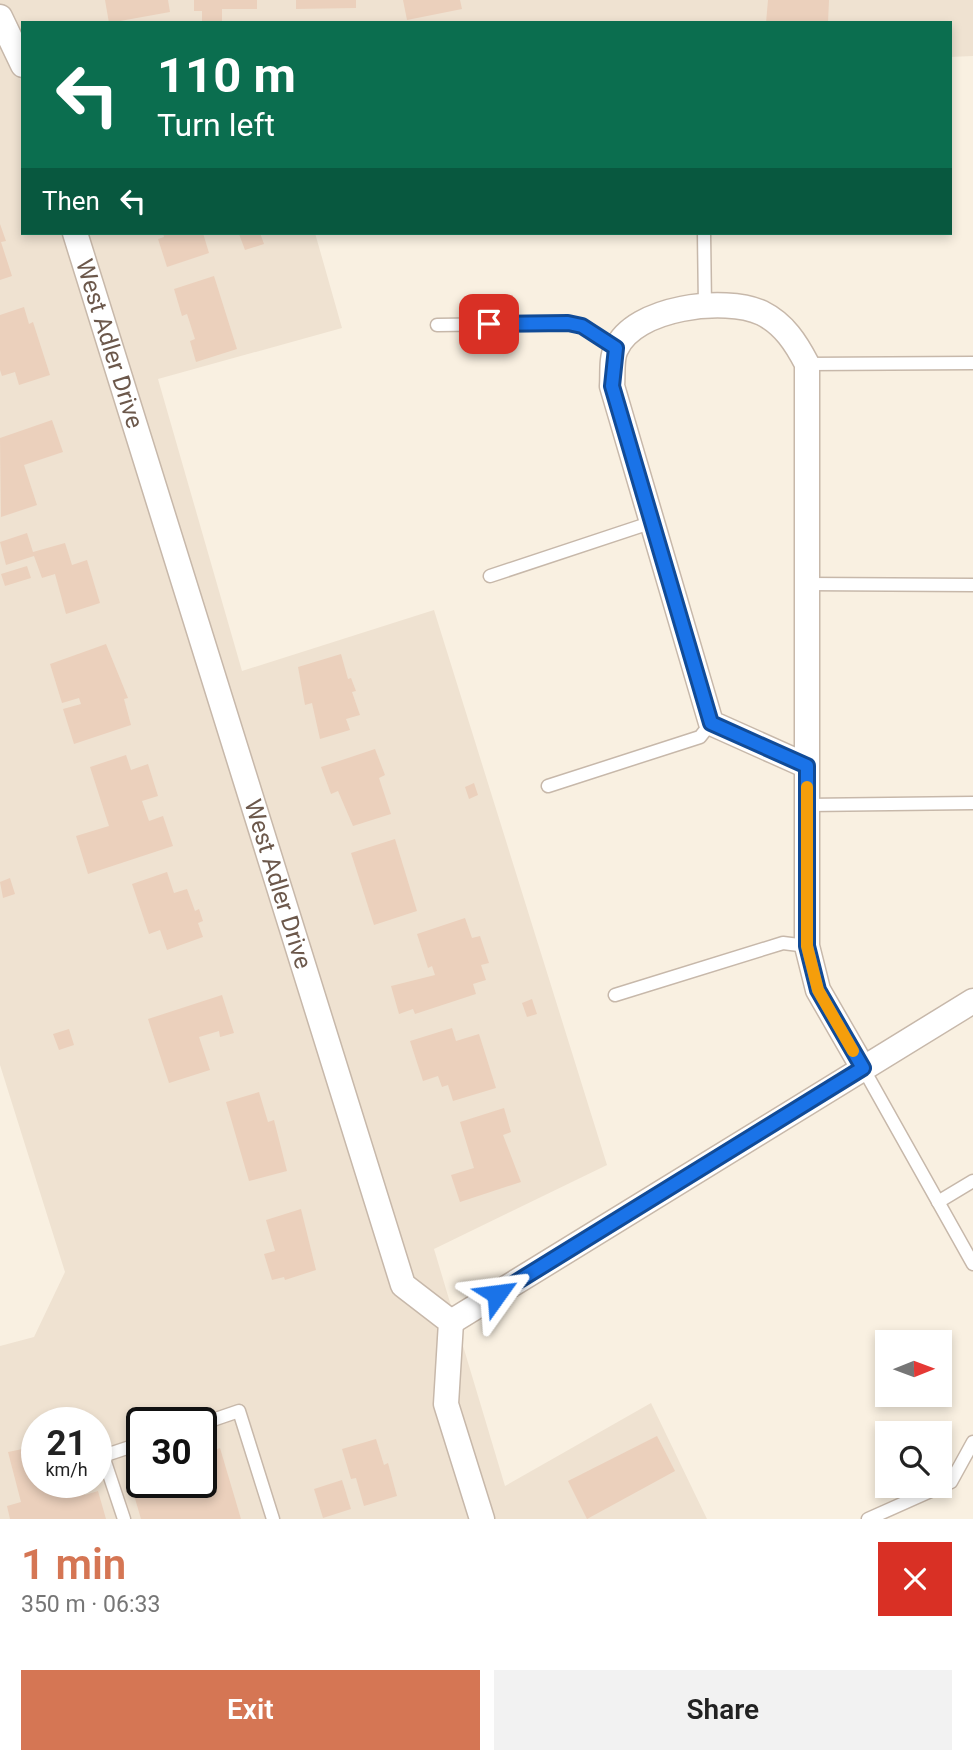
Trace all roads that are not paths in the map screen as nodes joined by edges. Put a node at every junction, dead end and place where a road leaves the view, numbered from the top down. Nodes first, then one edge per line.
1 (0, 17) edge
2 (21, 61) edge
3 (76, 235) edge
4 (704, 235) edge
5 (705, 307) junction
6 (437, 324) dead end
7 (616, 348) junction
8 (973, 363) edge
9 (807, 364) junction
10 (653, 522) junction
11 (490, 576) dead end
12 (807, 584) junction
13 (973, 585) edge
14 (711, 723) junction
15 (807, 766) junction
16 (548, 786) dead end
17 (973, 803) edge
18 (807, 805) junction
19 (807, 946) junction
20 (615, 995) dead end
21 (973, 1001) edge
22 (863, 1068) junction
23 (973, 1181) edge
24 (938, 1202) junction
25 (973, 1264) edge
26 (452, 1322) junction
27 (217, 1419) edge
28 (973, 1442) edge
29 (126, 1448) edge
30 (124, 1519) edge
31 (273, 1519) edge
32 (482, 1519) edge
33 (869, 1519) edge

1 - 2 street
3 - 26 street, West Adler Drive
4 - 5 lane
5 - 7 street
5 - 9 street
6 - 7 lane
7 - 10 street
8 - 9 lane
9 - 12 street
10 - 11 lane
10 - 14 street
12 - 13 lane
12 - 15 street
14 - 15 street
14 - 16 lane
15 - 18 street
17 - 18 lane
18 - 19 street
19 - 20 lane
19 - 22 street
21 - 22 street
22 - 24 lane
22 - 26 street
23 - 24 lane
24 - 25 lane
26 - 32 street
27 - 31 lane
28 - 33 lane
29 - 30 lane

